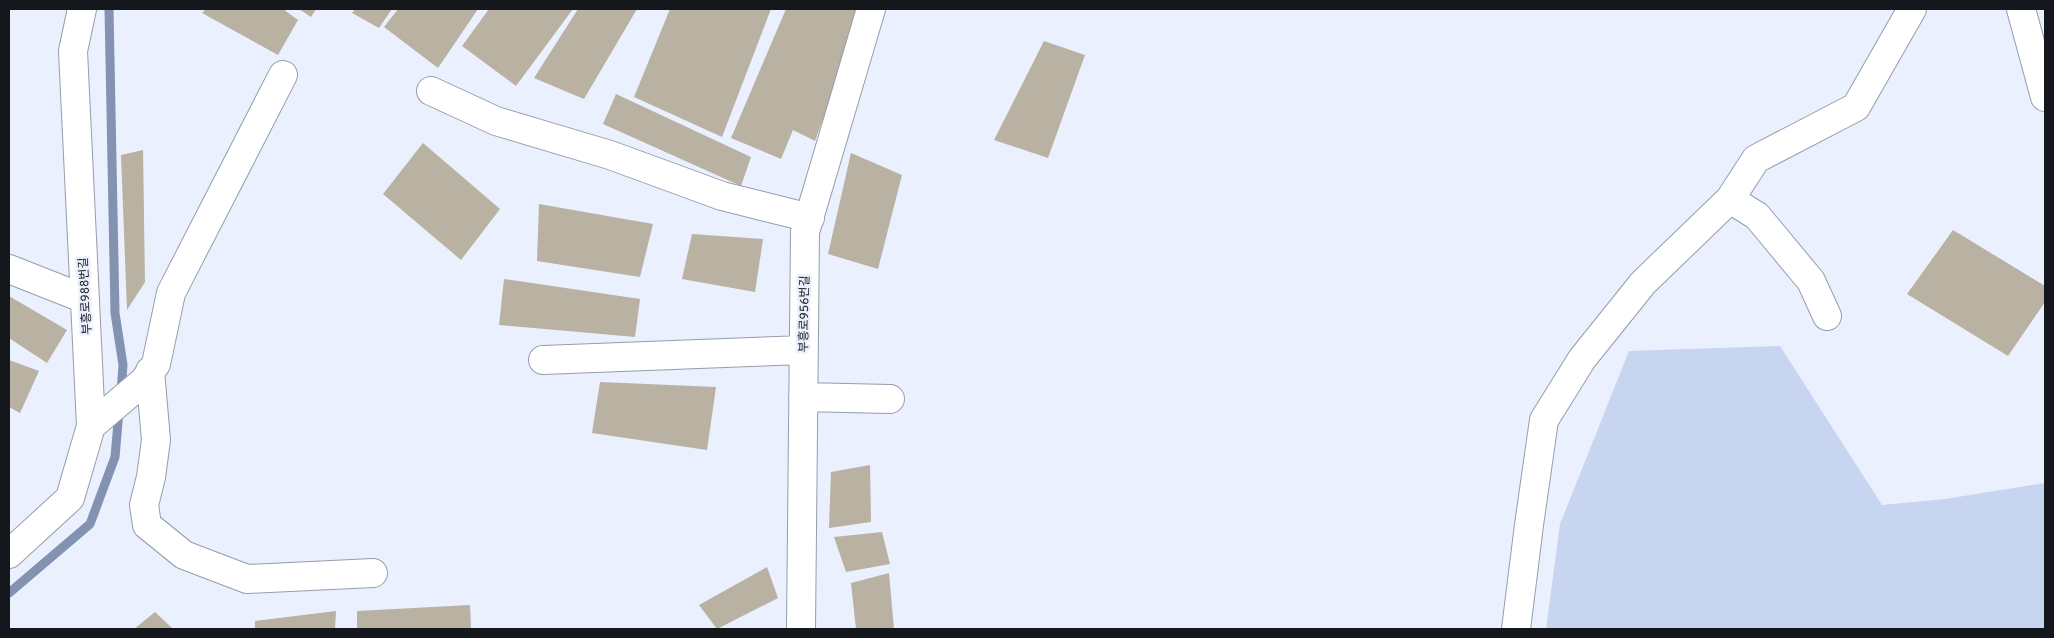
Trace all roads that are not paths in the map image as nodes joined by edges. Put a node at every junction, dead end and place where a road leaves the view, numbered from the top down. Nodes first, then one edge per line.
1 (82, 9) edge
2 (871, 9) edge
3 (1912, 9) edge
4 (2021, 9) edge
5 (282, 76) dead end
6 (431, 92) dead end
7 (2045, 97) edge
8 (1730, 199) junction
9 (810, 218) junction
10 (9, 269) edge
11 (85, 299) junction
12 (1827, 316) dead end
13 (804, 350) junction
14 (543, 360) dead end
15 (147, 376) junction
16 (803, 397) junction
17 (890, 399) dead end
18 (91, 426) junction
19 (9, 554) edge
20 (373, 573) dead end
21 (800, 629) edge
22 (1516, 629) edge

1 - 11 street, 부흥로988번길
2 - 9 street, 부흥로956번길
3 - 8 street
4 - 7 street
5 - 15 street
6 - 9 street
8 - 12 street
8 - 22 street
9 - 13 street, 부흥로956번길
10 - 11 street
11 - 18 street, 부흥로988번길
13 - 14 street
13 - 16 street, 부흥로956번길
15 - 18 street
15 - 20 street
16 - 17 street
16 - 21 street, 부흥로956번길
18 - 19 street, 부흥로988번길

